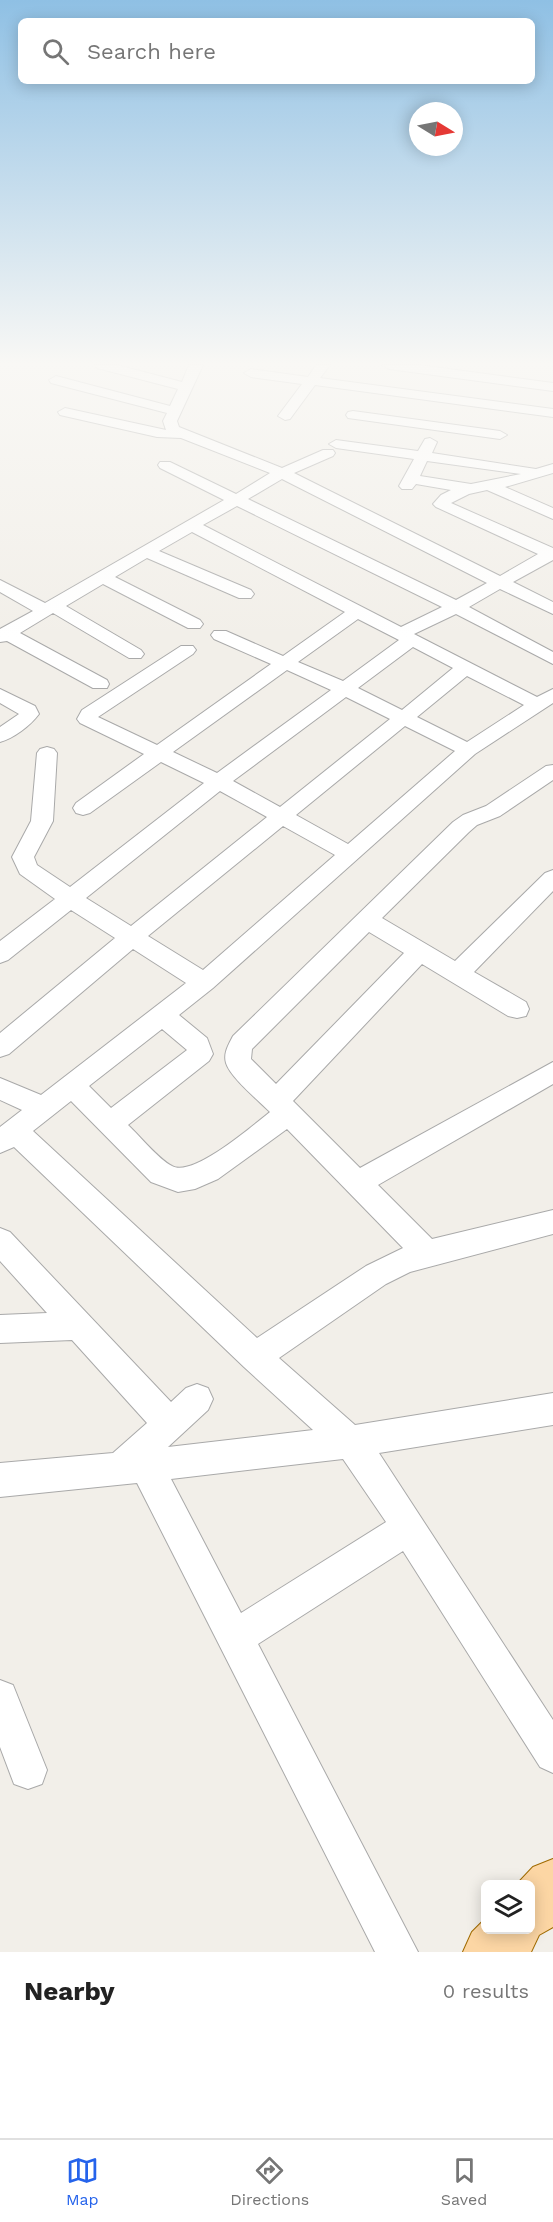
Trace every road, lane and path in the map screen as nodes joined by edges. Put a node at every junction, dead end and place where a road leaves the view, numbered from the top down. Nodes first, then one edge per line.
1 (241, 456) edge
2 (316, 456) edge
3 (423, 456) joint
4 (165, 465) dead end
5 (549, 471) edge
6 (282, 473) junction
7 (489, 485) junction
8 (471, 489) junction
9 (238, 500) junction
10 (553, 514) edge
11 (192, 526) junction
12 (240, 550) junction
13 (147, 552) junction
14 (552, 554) edge
15 (265, 564) junction
16 (199, 575) junction
17 (103, 578) junction
18 (499, 583) junction
19 (0, 585) edge
20 (456, 607) junction
21 (49, 609) junction
22 (553, 609) edge
23 (357, 611) junction
24 (194, 624) dead end
25 (3, 635) edge
26 (220, 635) dead end
27 (405, 637) junction
28 (187, 650) dead end
29 (135, 654) dead end
30 (553, 658) edge
31 (285, 663) junction
32 (464, 669) junction
33 (100, 684) dead end
34 (343, 688) junction
35 (0, 695) edge
36 (545, 700) edge
37 (405, 717) junction
38 (0, 736) edge
39 (468, 750) junction
40 (47, 753) dead end
41 (159, 753) junction
42 (553, 771) edge
43 (219, 782) junction
44 (83, 808) dead end
45 (280, 816) junction
46 (350, 854) junction
47 (551, 882) edge
48 (70, 899) junction
49 (367, 920) junction
50 (132, 937) junction
51 (420, 951) junction
52 (0, 954) edge
53 (457, 974) junction
54 (204, 982) junction
55 (517, 1009) dead end
56 (162, 1015) junction
57 (0, 1047) edge
58 (553, 1072) edge
59 (72, 1086) junction
60 (0, 1088) edge
61 (282, 1107) junction
62 (44, 1108) junction
63 (110, 1124) junction
64 (7, 1137) edge
65 (358, 1183) junction
66 (553, 1222) edge
67 (0, 1241) edge
68 (428, 1253) junction
69 (79, 1326) junction
70 (0, 1329) edge
71 (255, 1357) junction
72 (197, 1399) dead end
73 (553, 1409) edge
74 (170, 1424) junction
75 (350, 1442) junction
76 (134, 1467) junction
77 (0, 1480) edge
78 (408, 1528) junction
79 (235, 1638) junction
80 (0, 1698) edge
81 (553, 1754) edge
82 (28, 1770) dead end
83 (553, 1887) edge
84 (535, 1907) edge
85 (508, 1934) edge
86 (397, 1952) edge
87 (492, 1952) edge

1 - 6 street
2 - 6 street
3 - 5 street
3 - 8 street
4 - 9 street
5 - 7 street
6 - 9 street
6 - 18 street
7 - 8 street
7 - 10 street
8 - 14 street
9 - 11 street
9 - 20 street
11 - 12 street
11 - 13 street
12 - 15 street
12 - 16 street
13 - 16 street
13 - 17 street
14 - 18 street
15 - 16 street
15 - 23 street
17 - 21 street
17 - 24 street
18 - 20 street
18 - 22 street
19 - 21 street
20 - 27 street
20 - 30 street
21 - 25 street
21 - 29 street
23 - 27 street
23 - 31 street
25 - 33 street
26 - 31 street
27 - 32 street
27 - 34 street
28 - 41 street
31 - 34 street
31 - 41 street
32 - 36 street
32 - 37 street
34 - 37 street
34 - 43 street
35 - 38 street
36 - 39 street
37 - 39 street
37 - 45 street
39 - 46 street
40 - 48 street
41 - 43 street
41 - 44 street
42 - 49 street
43 - 45 street
43 - 48 street
45 - 46 street
45 - 50 street
46 - 54 street
47 - 53 street
48 - 50 street
48 - 52 street
49 - 51 street
49 - 61 street
50 - 54 street
50 - 57 street
51 - 53 street
51 - 61 street
53 - 55 street
54 - 56 street
56 - 59 street
56 - 63 street
58 - 65 street
59 - 62 street
59 - 63 street
60 - 62 street
61 - 63 street
61 - 65 street
62 - 64 street
64 - 71 street
65 - 68 street
66 - 68 street
67 - 69 street
68 - 71 street
69 - 70 street
69 - 74 street
71 - 75 street
72 - 74 street
73 - 75 street
74 - 76 street
75 - 76 street
75 - 78 street
76 - 77 street
76 - 79 street
78 - 79 street
78 - 81 street
79 - 86 street
80 - 82 street
83 - 84 main road
85 - 87 main road

